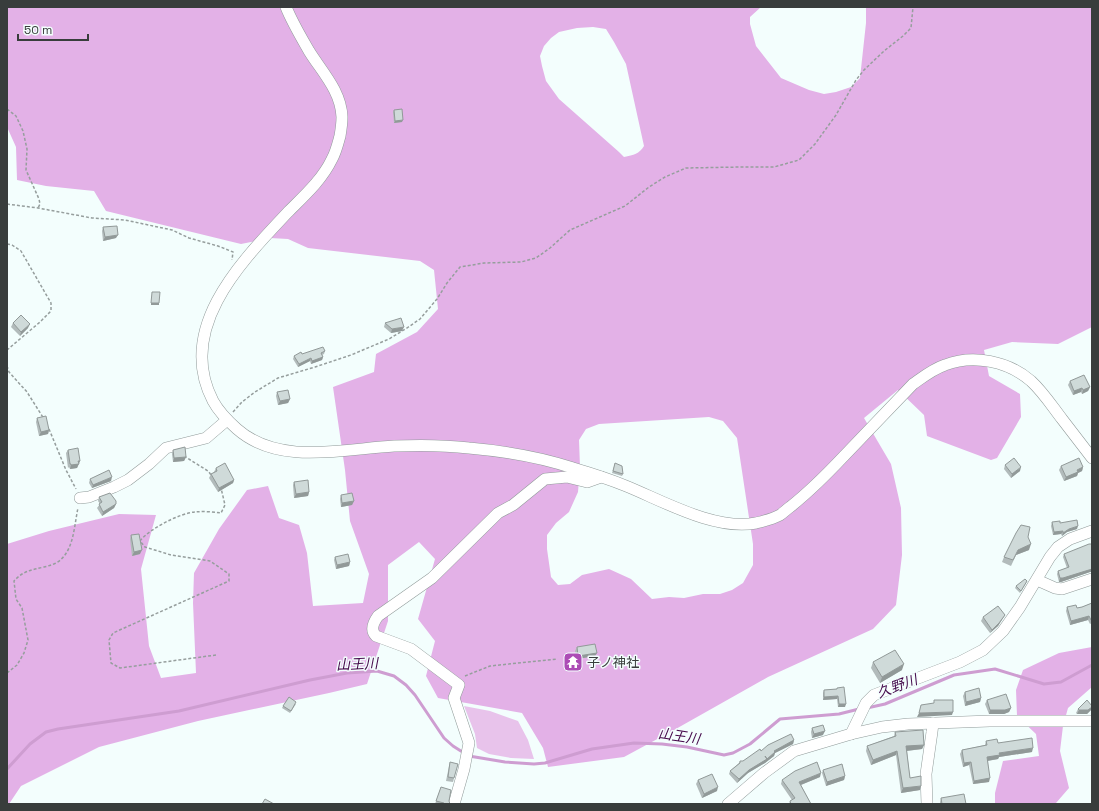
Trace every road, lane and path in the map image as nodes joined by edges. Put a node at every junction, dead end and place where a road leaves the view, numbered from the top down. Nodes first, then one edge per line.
1 (286, 7) edge
2 (913, 7) edge
3 (7, 109) edge
4 (7, 204) edge
5 (38, 208) junction
6 (7, 244) edge
7 (232, 263) dead end
8 (7, 350) edge
9 (7, 366) edge
10 (45, 420) edge
11 (227, 420) junction
12 (48, 426) edge
13 (166, 448) junction
14 (1092, 458) edge
15 (213, 477) edge
16 (601, 477) junction
17 (217, 483) edge
18 (80, 498) junction
19 (1092, 531) edge
20 (1037, 580) junction
21 (1092, 580) edge
22 (216, 655) dead end
23 (557, 659) dead end
24 (7, 673) edge
25 (459, 685) junction
26 (933, 723) junction
27 (1092, 724) edge
28 (851, 734) junction
29 (454, 804) edge
30 (728, 804) edge
31 (927, 804) edge

1 - 11 street
2 - 11 path
3 - 5 path
4 - 5 path
5 - 7 path
6 - 8 path
9 - 10 path
11 - 13 street
11 - 16 street
12 - 18 path
13 - 15 path
13 - 18 street
14 - 16 street
16 - 25 street
17 - 22 path
18 - 24 path
19 - 20 street
20 - 21 street
20 - 28 street
23 - 25 path
25 - 29 street
26 - 27 street
26 - 28 street
26 - 31 street
28 - 30 street

